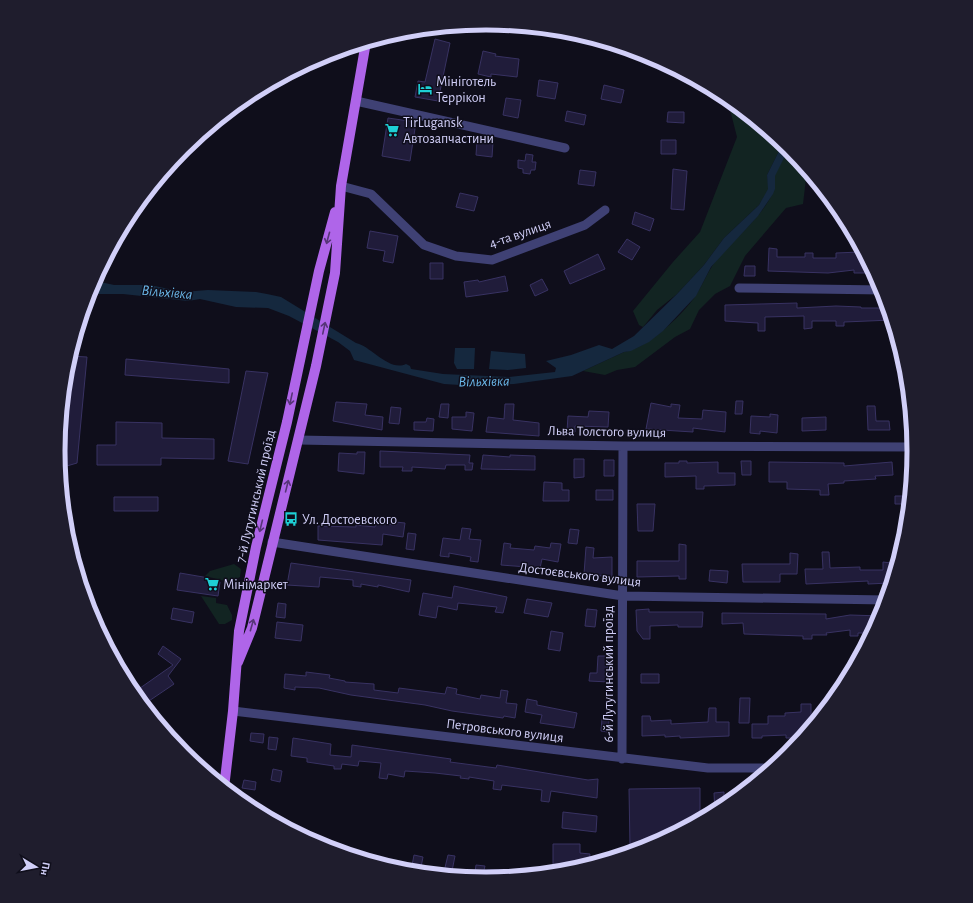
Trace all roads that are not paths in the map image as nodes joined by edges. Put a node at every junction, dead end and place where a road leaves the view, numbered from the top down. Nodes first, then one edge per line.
1 (365, 48) edge
2 (356, 101) junction
3 (565, 148) dead end
4 (341, 186) junction
5 (605, 210) dead end
6 (739, 288) dead end
7 (876, 290) edge
8 (298, 440) junction
9 (624, 446) junction
10 (908, 447) edge
11 (272, 542) junction
12 (623, 596) junction
13 (881, 600) edge
14 (238, 662) junction
15 (233, 711) junction
16 (622, 759) junction
17 (764, 768) edge
18 (225, 782) edge

1 - 2 main road
2 - 3 street
2 - 4 main road
4 - 5 street, 4-та вулиця
8 -> 4 main road, 7-й Лутугинський проїзд
4 -> 14 main road, 7-й Лутугинський проїзд
6 - 7 street
8 - 9 street, Льва Толстого вулиця
11 -> 8 main road, 7-й Лутугинський проїзд
9 - 10 street, Льва Толстого вулиця
9 - 12 street, 6-й Лутугинський проїзд
11 - 12 street, Достоєвського вулиця
14 -> 11 main road, 7-й Лутугинський проїзд
12 - 13 street, Достоєвського вулиця
12 - 16 street, 6-й Лутугинський проїзд
14 - 15 main road, 7-й Лутугинський проїзд
15 - 16 street, Петровського вулиця
15 - 18 main road, 7-й Лутугинський проїзд
16 - 17 street, Петровського вулиця

